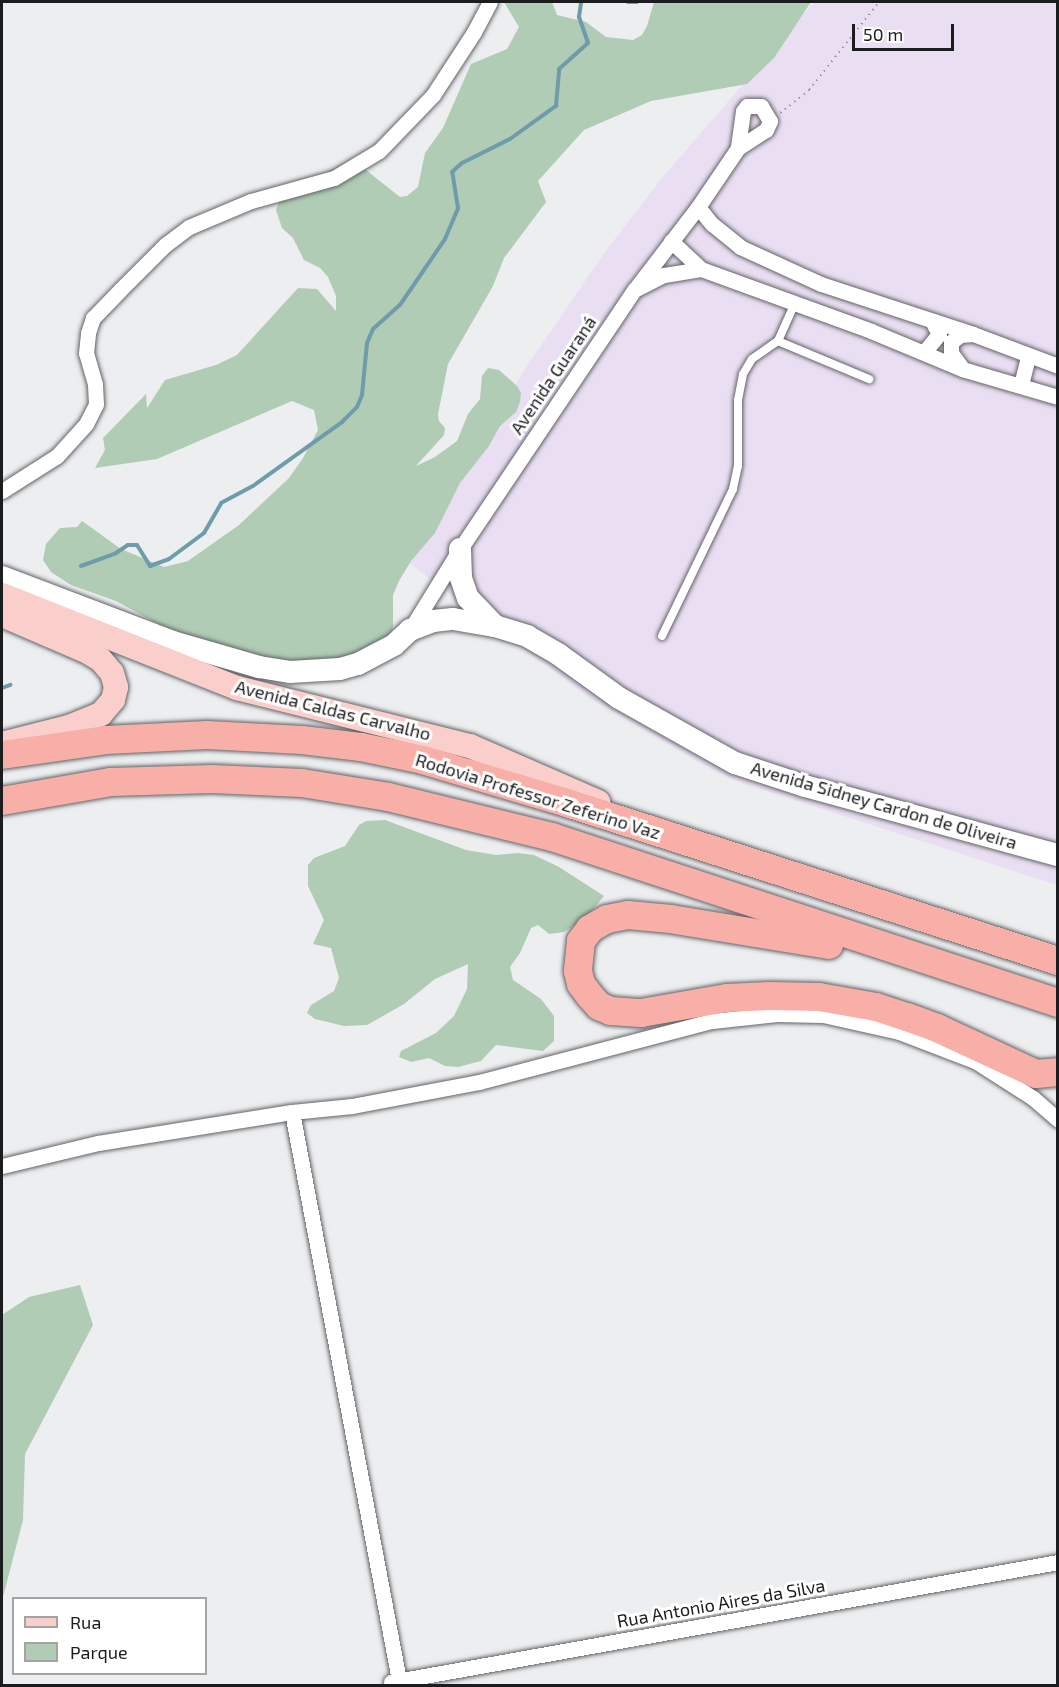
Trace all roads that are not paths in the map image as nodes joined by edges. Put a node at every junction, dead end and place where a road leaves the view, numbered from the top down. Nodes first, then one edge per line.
1 (490, 2) edge
2 (738, 148) junction
3 (698, 207) junction
4 (671, 241) junction
5 (701, 269) junction
6 (821, 284) junction
7 (635, 289) junction
8 (795, 303) junction
9 (932, 321) junction
10 (973, 334) junction
11 (778, 341) junction
12 (924, 352) junction
13 (1028, 356) junction
14 (1058, 366) edge
15 (962, 369) junction
16 (869, 379) dead end
17 (1021, 386) junction
18 (1058, 397) edge
19 (2, 491) edge
20 (460, 549) junction
21 (2, 578) edge
22 (2, 595) edge
23 (2, 615) edge
24 (495, 626) junction
25 (410, 630) junction
26 (662, 636) dead end
27 (2, 744) edge
28 (2, 755) edge
29 (2, 801) edge
30 (661, 832) junction
31 (1058, 855) edge
32 (905, 955) junction
33 (1058, 961) edge
34 (1058, 1003) edge
35 (1058, 1072) edge
36 (292, 1112) junction
37 (1058, 1120) edge
38 (2, 1166) edge
39 (1058, 1562) edge
40 (396, 1683) edge

1 - 19 street
2 - 2 street, Avenida Guaraná
2 - 3 street, Avenida Guaraná
3 - 4 street, Avenida Guaraná
3 - 6 street
4 - 5 street
4 - 7 street, Avenida Guaraná
5 - 7 street
5 - 8 street
6 - 8 street
6 - 9 street
7 - 20 street, Avenida Guaraná
8 - 11 lane
8 - 12 street
9 - 10 street
9 - 12 street
10 - 13 street
10 - 15 street
11 - 16 lane
11 - 26 lane
12 - 15 street
13 - 14 street
13 - 17 street
15 - 17 street
17 - 18 street
20 - 24 street, Avenida Sidney Cardon de Oliveira
20 - 25 street, Avenida Guaraná
21 - 25 street, Avenida Caldas Carvalho
22 - 30 main road, Avenida Caldas Carvalho
23 - 27 main road
24 - 25 street, Avenida Sidney Cardon de Oliveira
24 - 31 street, Avenida Sidney Cardon de Oliveira
28 - 30 highway, Rodovia Professor Zeferino Vaz
29 - 32 highway, Rodovia Professor Zeferino Vaz
30 - 33 highway, Rodovia Professor Zeferino Vaz
32 - 34 highway, Rodovia Professor Zeferino Vaz
32 - 35 highway
36 - 37 street
36 - 38 street
36 - 40 street
39 - 40 street, Rua Antonio Aires da Silva

